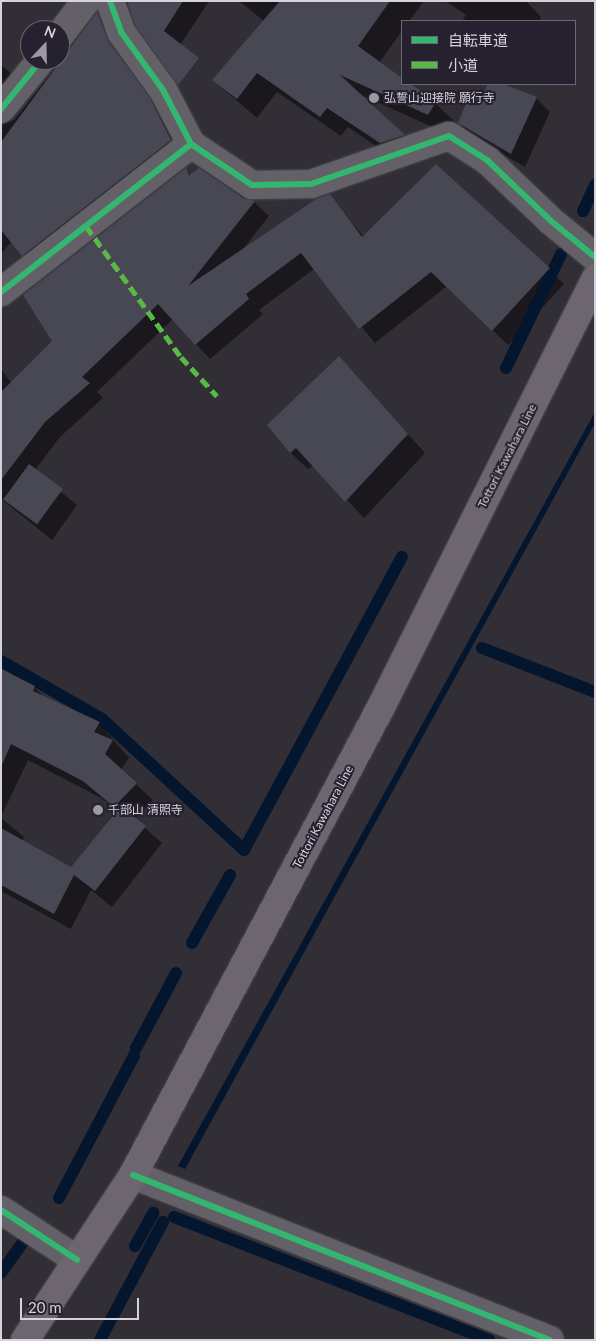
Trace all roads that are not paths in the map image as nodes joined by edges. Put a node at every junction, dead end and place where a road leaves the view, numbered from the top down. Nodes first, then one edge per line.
1 (86, 1) edge
2 (110, 1) edge
3 (70, 22) edge
4 (33, 70) edge
5 (1, 109) edge
6 (191, 144) junction
7 (595, 257) edge
8 (595, 279) edge
9 (1, 292) edge
10 (133, 1175) junction
11 (1, 1210) edge
12 (77, 1260) junction
13 (25, 1340) edge
14 (549, 1340) edge

1 - 3 street
2 - 6 street
4 - 5 street
6 - 7 street
6 - 9 street
8 - 10 main road, Tottori Kawahara Line
10 - 12 main road, Tottori Kawahara Line
10 - 14 street
11 - 12 street
12 - 13 main road, Tottori Kawahara Line

